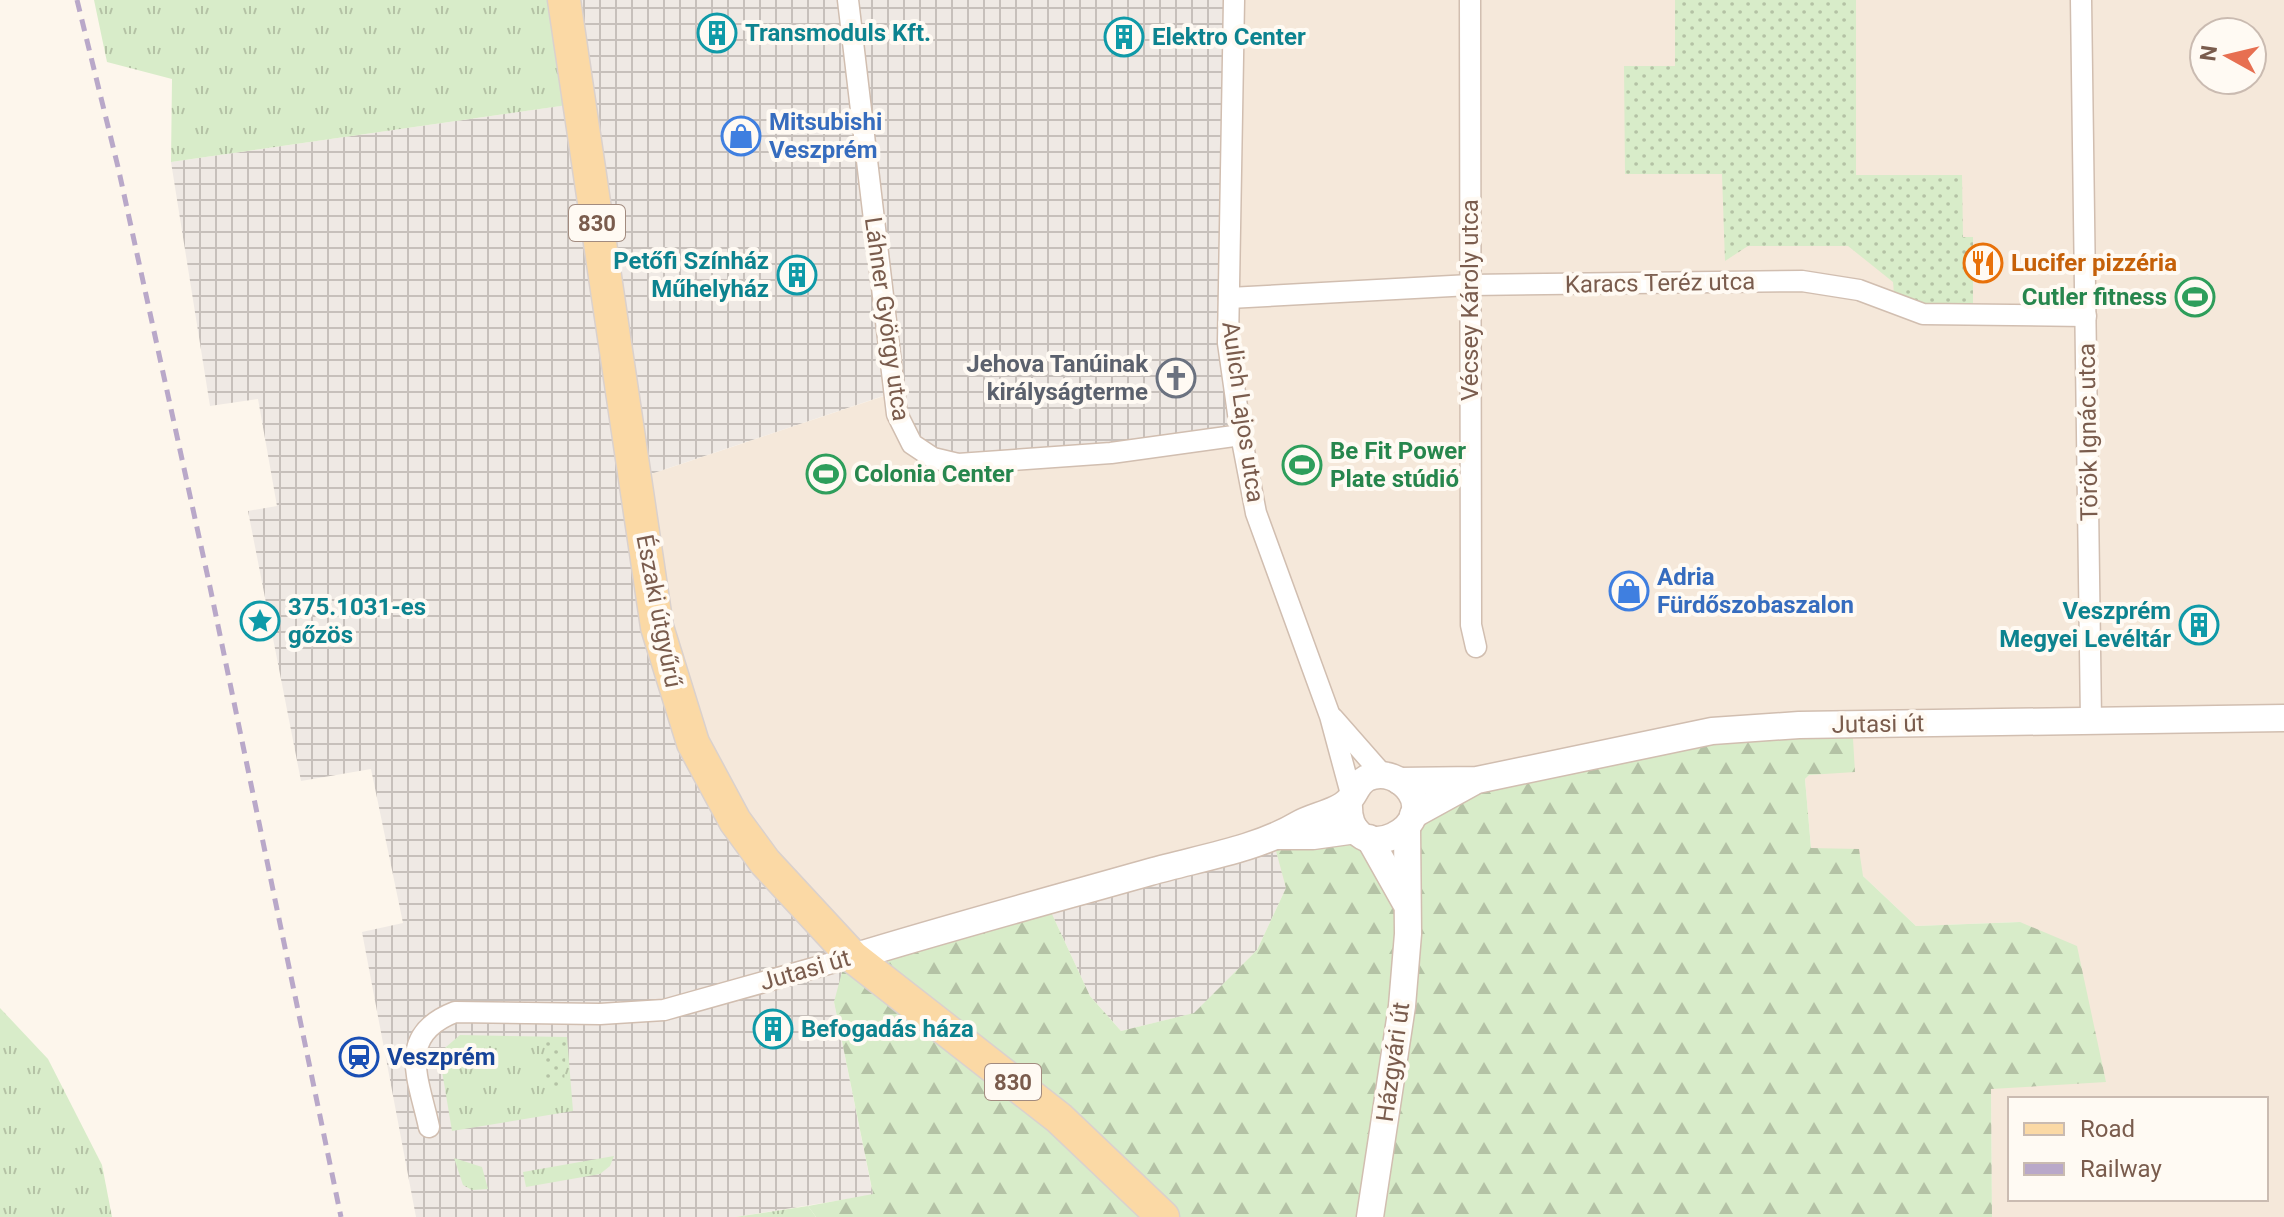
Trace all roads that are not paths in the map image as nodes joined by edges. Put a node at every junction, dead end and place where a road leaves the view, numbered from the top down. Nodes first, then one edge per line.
1 (564, 0) edge
2 (848, 0) edge
3 (1234, 0) edge
4 (1470, 0) edge
5 (2081, 0) edge
6 (1470, 285) junction
7 (1229, 298) junction
8 (2086, 316) junction
9 (1241, 435) junction
10 (1476, 647) dead end
11 (1330, 716) junction
12 (2284, 718) edge
13 (2091, 721) junction
14 (1391, 778) junction
15 (1477, 780) junction
16 (1350, 798) junction
17 (1410, 822) junction
18 (1362, 834) junction
19 (1279, 836) junction
20 (1407, 905) junction
21 (853, 957) junction
22 (429, 1127) dead end
23 (1163, 1217) edge
24 (1370, 1217) edge

1 - 21 main road, Északi útgyűrű / 830
2 - 9 street, Láhner György utca
3 - 7 street, Aulich Lajos utca
4 - 6 street, Vécsey Károly utca
5 - 8 street, Török Ignác utca
6 - 7 street, Karacs Teréz utca
6 - 8 street, Karacs Teréz utca
6 - 10 street, Vécsey Károly utca
7 - 9 street, Aulich Lajos utca
8 - 13 street, Török Ignác utca
9 - 11 street, Aulich Lajos utca
11 - 14 street, Aulich Lajos utca
11 - 16 street, Aulich Lajos utca
12 - 13 street, Jutasi út
13 - 15 street, Jutasi út
14 - 15 street, Jutasi út
14 - 16 street, Jutasi út
14 - 17 street
15 - 17 street, Jutasi út
16 - 18 street
16 - 19 street, Jutasi út
17 - 18 street, Jutasi út
17 - 20 street, Házgyári út
18 - 19 street, Jutasi út
18 - 20 street, Házgyári út
19 - 21 street, Jutasi út
20 - 24 street, Házgyári út
21 - 22 street, Jutasi út
21 - 23 main road, Északi útgyűrű / 830

